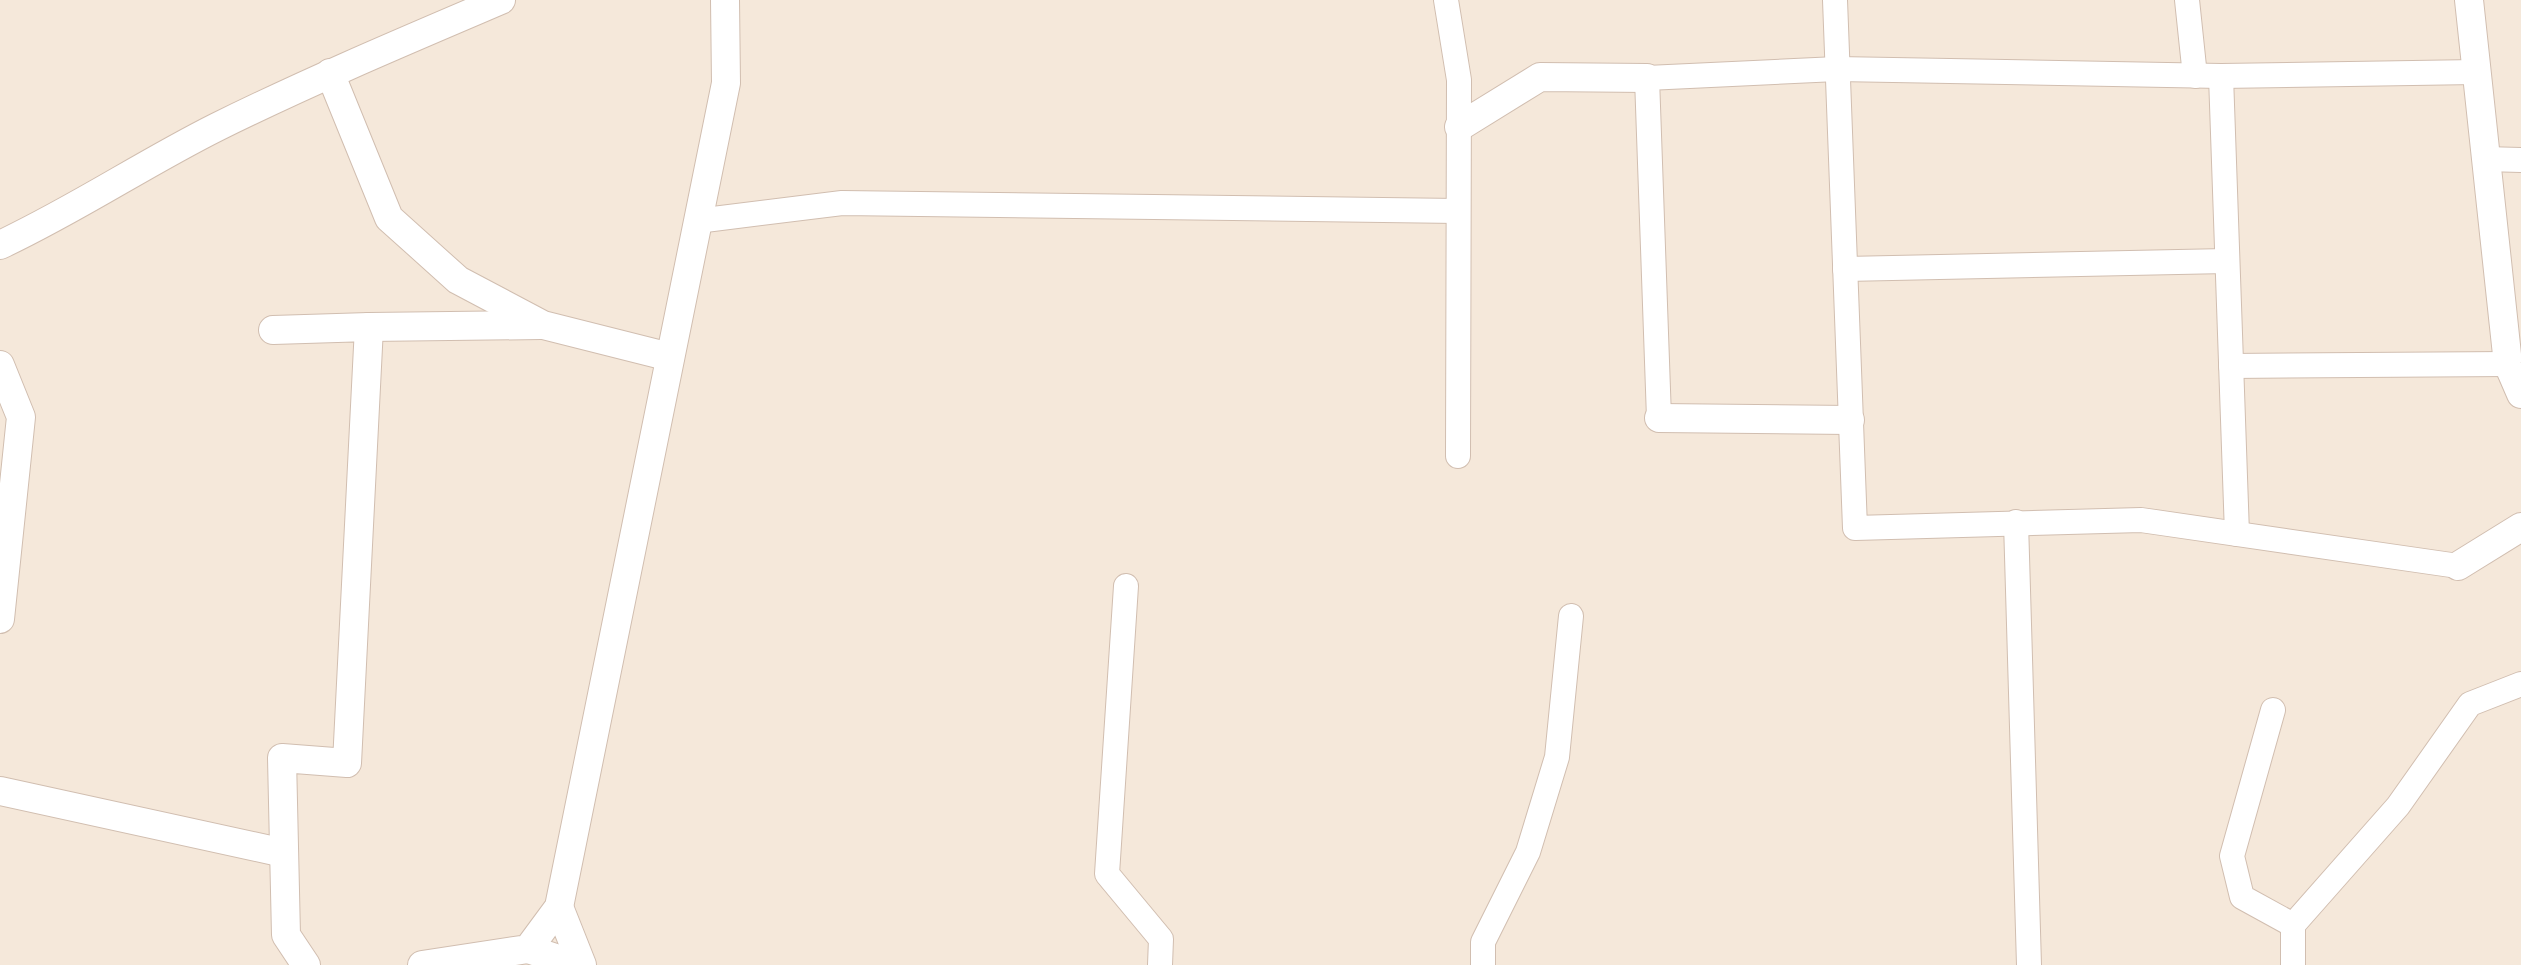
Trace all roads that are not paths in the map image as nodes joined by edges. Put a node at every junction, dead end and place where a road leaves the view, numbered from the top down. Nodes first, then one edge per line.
1 (501, 0) edge
2 (725, 0) edge
3 (1446, 0) edge
4 (1835, 0) edge
5 (2188, 0) edge
6 (2469, 0) edge
7 (1837, 69) junction
8 (2476, 72) junction
9 (330, 73) junction
10 (2195, 76) junction
11 (2220, 76) junction
12 (1647, 78) junction
13 (1459, 127) junction
14 (2486, 159) junction
15 (2521, 160) edge
16 (1458, 211) junction
17 (698, 221) junction
18 (0, 245) edge
19 (2227, 261) junction
20 (1845, 269) junction
21 (543, 325) junction
22 (369, 327) junction
23 (274, 330) dead end
24 (670, 357) junction
25 (0, 366) edge
26 (2231, 366) junction
27 (2517, 383) edge
28 (1659, 418) joint
29 (1850, 420) junction
30 (1458, 456) dead end
31 (2016, 522) junction
32 (2521, 527) edge
33 (2237, 534) junction
34 (2458, 566) joint
35 (1126, 586) dead end
36 (1571, 616) dead end
37 (0, 619) edge
38 (2521, 684) edge
39 (2273, 710) dead end
40 (0, 791) edge
41 (284, 853) junction
42 (559, 907) junction
43 (2293, 925) junction
44 (528, 949) junction
45 (306, 965) edge
46 (422, 965) edge
47 (577, 965) edge
48 (582, 965) edge
49 (1160, 965) edge
50 (1483, 965) edge
51 (2029, 965) edge
52 (2293, 965) edge

1 - 9 street
2 - 17 street
3 - 13 lane
4 - 7 lane
5 - 10 lane
6 - 8 street
7 - 10 lane
7 - 12 lane
7 - 20 lane
8 - 11 lane
8 - 14 street
9 - 18 street
9 - 21 street
10 - 11 lane
11 - 19 lane
12 - 13 street
12 - 28 lane
13 - 16 lane
14 - 15 lane
14 - 27 street
16 - 17 lane
16 - 30 lane
17 - 24 street
19 - 20 lane
19 - 26 lane
20 - 29 lane
21 - 22 street
21 - 24 street
22 - 23 street
22 - 41 street
24 - 42 street
25 - 37 street
26 - 27 lane
26 - 33 lane
28 - 29 street
29 - 31 lane
31 - 33 lane
31 - 51 lane
32 - 34 street
33 - 34 lane
35 - 49 lane
36 - 50 lane
38 - 43 lane
39 - 43 lane
40 - 41 street
41 - 45 street
42 - 44 street
42 - 48 street
43 - 52 lane
44 - 46 street
44 - 47 street

